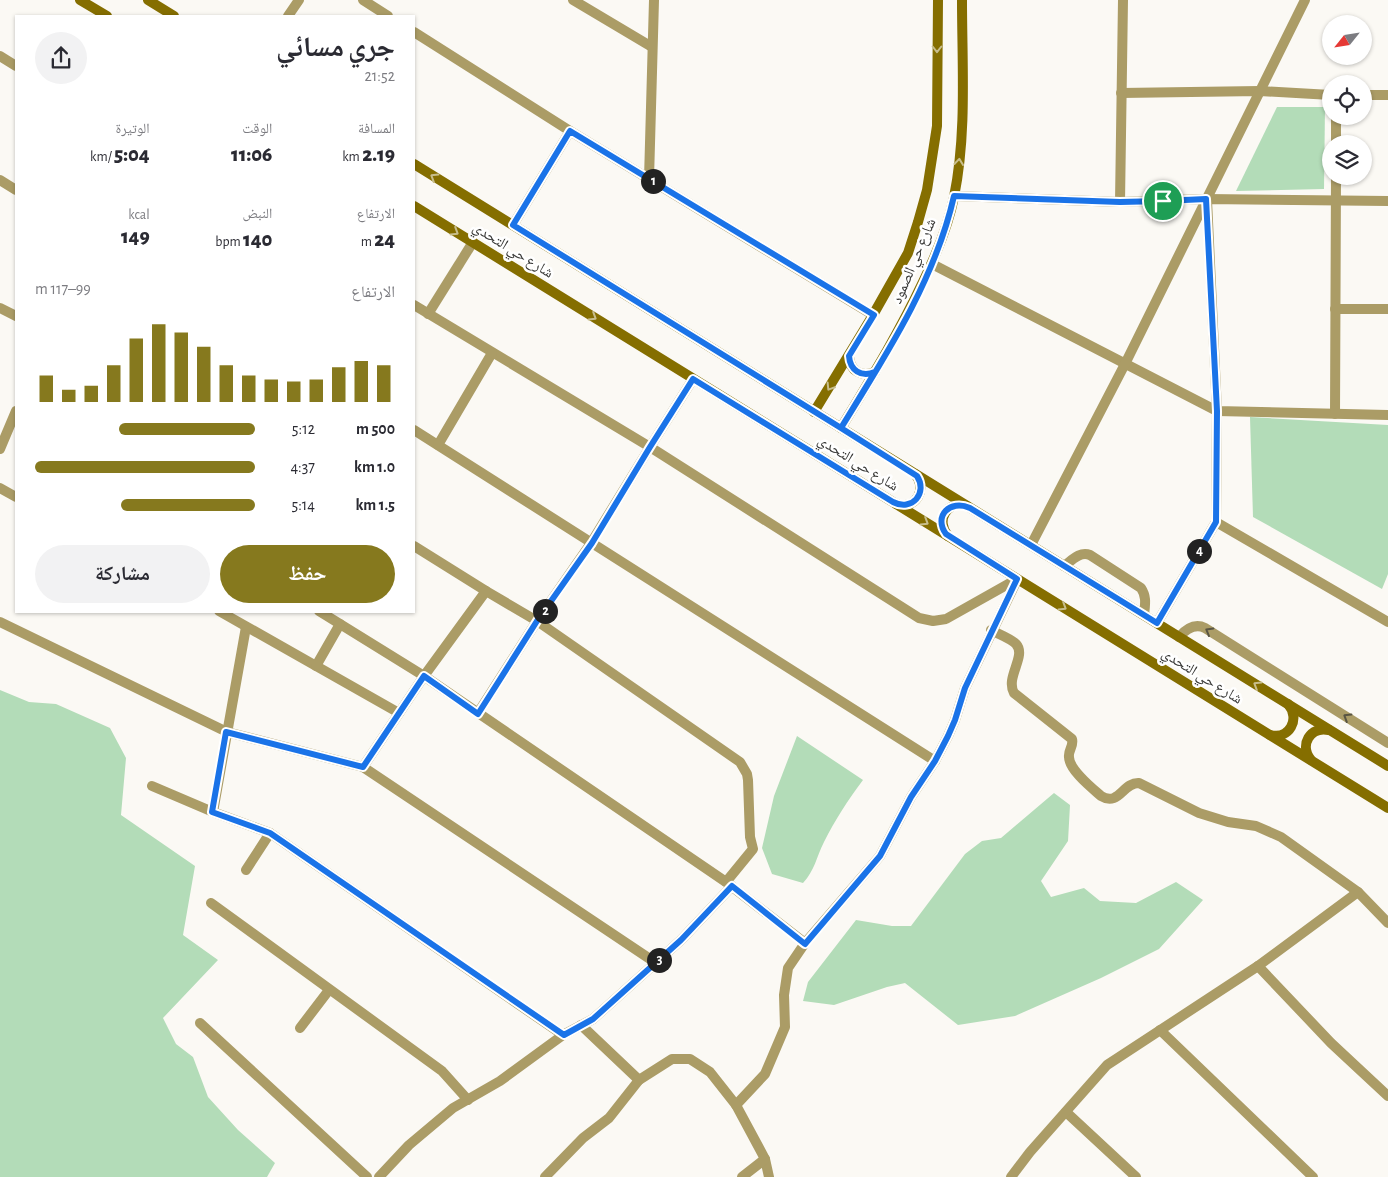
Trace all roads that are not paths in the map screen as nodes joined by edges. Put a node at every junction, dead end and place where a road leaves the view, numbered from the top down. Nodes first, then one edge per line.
1 (80, 0) edge
2 (148, 0) edge
3 (299, 0) edge
4 (363, 0) edge
5 (573, 0) edge
6 (654, 0) edge
7 (938, 0) edge
8 (962, 0) edge
9 (1123, 0) edge
10 (1305, 0) edge
11 (105, 15) edge
12 (172, 15) edge
13 (289, 15) edge
14 (386, 15) edge
15 (415, 33) edge
16 (652, 47) junction
17 (0, 56) edge
18 (15, 65) edge
19 (1260, 91) junction
20 (1121, 93) junction
21 (1322, 94) edge
22 (1372, 95) edge
23 (1388, 95) edge
24 (570, 131) junction
25 (415, 165) edge
26 (649, 179) junction
27 (0, 180) edge
28 (1336, 185) edge
29 (15, 189) edge
30 (954, 196) junction
31 (1206, 199) junction
32 (1336, 201) junction
33 (1388, 201) edge
34 (1120, 202) junction
35 (415, 207) edge
36 (513, 225) junction
37 (472, 242) junction
38 (932, 264) junction
39 (415, 306) edge
40 (0, 308) edge
41 (1335, 309) junction
42 (1388, 309) edge
43 (428, 314) junction
44 (874, 315) junction
45 (15, 316) edge
46 (492, 353) junction
47 (849, 356) junction
48 (1125, 364) junction
49 (875, 372) junction
50 (693, 379) junction
51 (1217, 411) junction
52 (814, 412) junction
53 (15, 414) edge
54 (1335, 414) junction
55 (1388, 415) edge
56 (841, 428) junction
57 (415, 431) edge
58 (438, 445) junction
59 (650, 447) junction
60 (0, 450) edge
61 (913, 472) junction
62 (0, 488) edge
63 (15, 496) edge
64 (893, 502) junction
65 (970, 508) junction
66 (1216, 522) junction
67 (950, 538) junction
68 (592, 543) junction
69 (1031, 545) junction
70 (415, 547) edge
71 (1064, 566) junction
72 (1017, 579) junction
73 (486, 591) junction
74 (222, 613) edge
75 (322, 613) edge
76 (1144, 615) junction
77 (537, 621) junction
78 (0, 622) edge
79 (1388, 622) edge
80 (1157, 623) junction
81 (340, 624) junction
82 (246, 627) junction
83 (991, 630) junction
84 (1179, 637) junction
85 (316, 666) junction
86 (424, 676) junction
87 (1284, 702) junction
88 (399, 713) junction
89 (478, 714) junction
90 (1332, 731) junction
91 (226, 732) junction
92 (1269, 735) junction
93 (1388, 743) edge
94 (935, 761) junction
95 (1314, 763) junction
96 (1388, 766) edge
97 (363, 767) junction
98 (152, 786) dead end
99 (1388, 808) edge
100 (212, 812) junction
101 (270, 833) junction
102 (246, 870) dead end
103 (729, 884) junction
104 (1358, 892) junction
105 (211, 903) dead end
106 (1387, 922) edge
107 (805, 944) junction
108 (656, 963) junction
109 (1258, 966) junction
110 (329, 990) junction
111 (200, 1023) dead end
112 (581, 1025) junction
113 (300, 1028) dead end
114 (1160, 1030) junction
115 (564, 1035) junction
116 (639, 1080) junction
117 (1388, 1096) edge
118 (468, 1100) junction
119 (736, 1105) junction
120 (1066, 1112) junction
121 (764, 1159) junction
122 (367, 1177) edge
123 (379, 1177) edge
124 (544, 1177) edge
125 (742, 1177) edge
126 (769, 1177) edge
127 (1012, 1177) edge
128 (1136, 1177) edge
129 (1313, 1177) edge

1 - 11 main road
2 - 12 main road
3 - 13 street
4 - 14 street
5 - 16 street
6 - 16 street
7 -> 44 main road
30 -> 8 main road, شارع حي الصمود
9 - 20 street
10 - 19 street
15 - 24 street
16 - 26 street
17 - 18 street
19 - 20 street
19 - 21 street
19 - 31 street
20 - 34 street
22 - 23 street
24 - 26 street
24 - 36 street
36 -> 25 main road, شارع حي التحدي
26 - 44 street
27 - 29 street
28 - 32 street
30 - 34 street
30 - 38 main road, شارع حي الصمود
31 - 32 street
31 - 34 street
31 - 48 street
31 - 51 street
32 - 33 street
32 - 41 street
35 -> 37 main road, شارع حي التحدي
36 - 52 main road, شارع حي التحدي
37 - 43 street
37 -> 50 main road, شارع حي التحدي
38 - 48 street
38 - 49 main road, شارع حي الصمود
39 - 43 street
40 - 45 street
41 - 42 street
41 - 54 street
43 - 46 street
44 - 47 main road
46 - 58 street
46 - 59 street
47 - 49 main road
47 -> 52 main road
48 - 51 street
48 - 69 street
49 - 56 main road, شارع حي الصمود
50 - 59 street
50 - 64 main road, شارع حي التحدي
51 - 54 street
51 - 66 street
52 - 56 main road, شارع حي التحدي
53 - 60 street
54 - 55 street
56 - 61 main road, شارع حي التحدي
57 - 58 street
58 - 68 street
59 - 68 street
59 - 72 street
61 - 64 main road
61 - 65 main road, شارع حي التحدي
62 - 63 street
64 -> 67 main road, شارع حي التحدي
65 - 67 main road
65 - 69 main road, شارع حي التحدي
66 - 79 street
66 - 80 street
67 - 72 main road, شارع حي التحدي
68 - 77 street
68 - 94 street
69 - 71 main road, شارع حي التحدي
70 - 73 street
71 - 76 main road, شارع حي التحدي
71 - 76 street
72 - 83 street
72 -> 92 main road, شارع حي التحدي
73 - 77 street
73 - 86 street
74 - 82 street
75 - 81 street
76 - 80 main road, شارع حي التحدي
77 - 89 street
77 - 103 street
78 - 91 street
80 - 84 main road, شارع حي التحدي
81 - 85 street
81 - 86 street
82 - 85 street
82 - 91 street
83 - 94 street
83 - 104 street
87 -> 84 main road, شارع حي التحدي
93 -> 84 street
85 - 88 street
86 - 88 street
86 - 89 street
87 - 90 main road, شارع حي التحدي
87 - 92 main road
88 - 97 street
89 - 103 street
90 - 95 main road
90 - 96 main road, شارع حي التحدي
91 - 97 street
91 - 100 street
92 - 95 main road, شارع حي التحدي
94 - 107 street
95 - 99 main road, شارع حي التحدي
97 - 108 street
98 - 100 street
100 - 101 street
101 - 102 street
101 - 115 street
103 - 107 street
103 - 108 street
104 - 106 street
104 - 109 street
105 - 110 street
107 - 119 street
108 - 112 street
109 - 114 street
109 - 117 street
110 - 113 street
110 - 118 street
111 - 122 street
112 - 115 street
112 - 116 street
114 - 120 street
114 - 129 street
115 - 118 street
116 - 119 street
116 - 124 street
118 - 123 street
119 - 121 street
120 - 127 street
120 - 128 street
121 - 125 street
121 - 126 street

